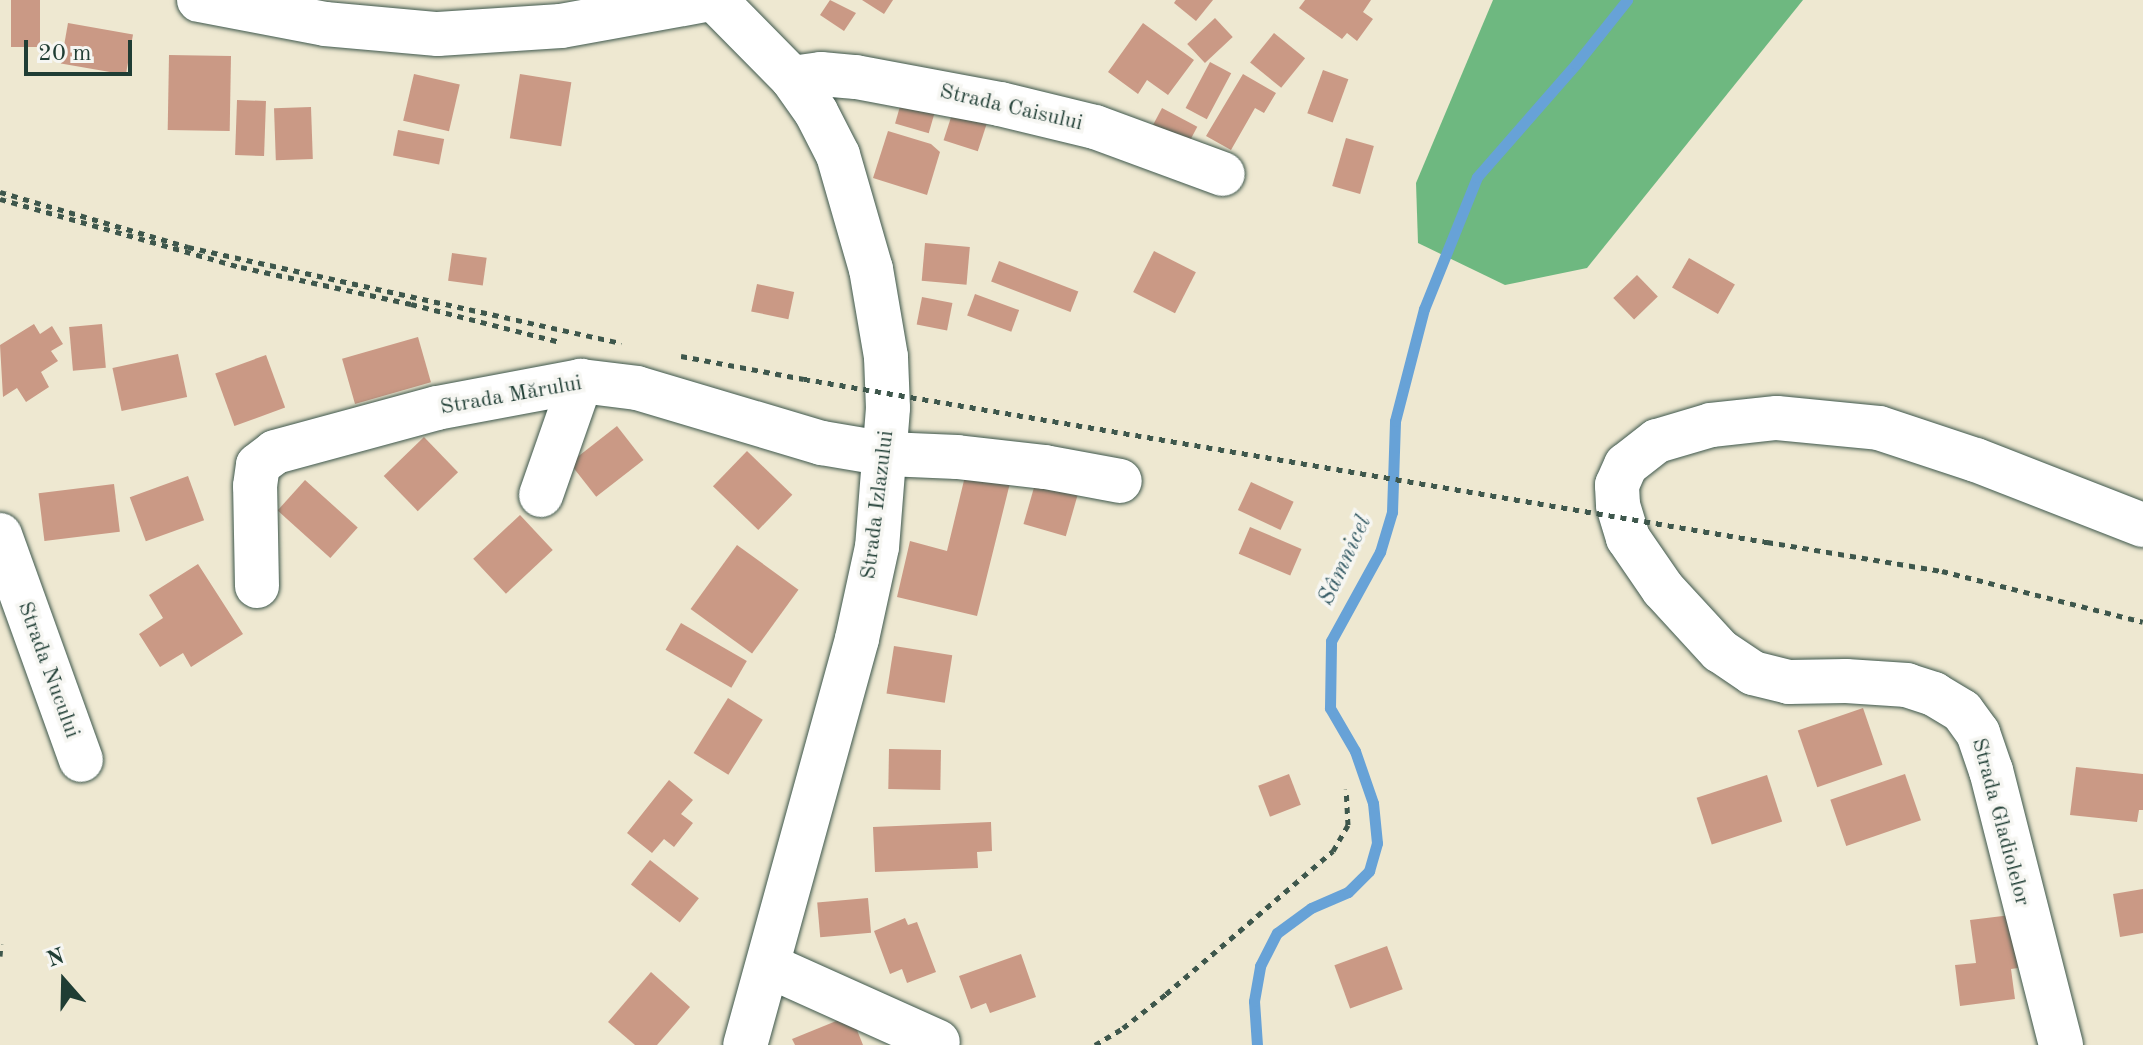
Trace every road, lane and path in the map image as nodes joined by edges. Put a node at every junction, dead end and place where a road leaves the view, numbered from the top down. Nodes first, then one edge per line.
1 (199, 0) edge
2 (706, 0) edge
3 (715, 0) edge
4 (792, 78) junction
5 (1223, 174) dead end
6 (0, 192) edge
7 (0, 199) edge
8 (632, 345) dead end
9 (678, 355) dead end
10 (572, 362) junction
11 (887, 454) junction
12 (1120, 481) dead end
13 (541, 495) dead end
14 (2143, 525) edge
15 (0, 535) edge
16 (257, 586) dead end
17 (2143, 622) edge
18 (81, 760) dead end
19 (1346, 789) dead end
20 (1, 944) edge
21 (0, 956) edge
22 (769, 966) junction
23 (938, 1042) dead end
24 (745, 1045) edge
25 (1095, 1045) edge
26 (2061, 1045) edge

1 - 2 street
3 - 4 street, Strada Izlazului
4 - 5 street, Strada Caisului
4 - 11 street, Strada Izlazului
6 - 8 path
7 - 10 path
9 - 17 path, bridge
10 - 11 street, Strada Mărului
10 - 13 street
10 - 16 street, Strada Mărului
11 - 12 street, Strada Mărului
11 - 22 street, Strada Izlazului
14 - 26 street, Strada Gladiolelor
15 - 18 street, Strada Nucului
19 - 25 path
20 - 21 path
22 - 23 street
22 - 24 street, Strada Izlazului

